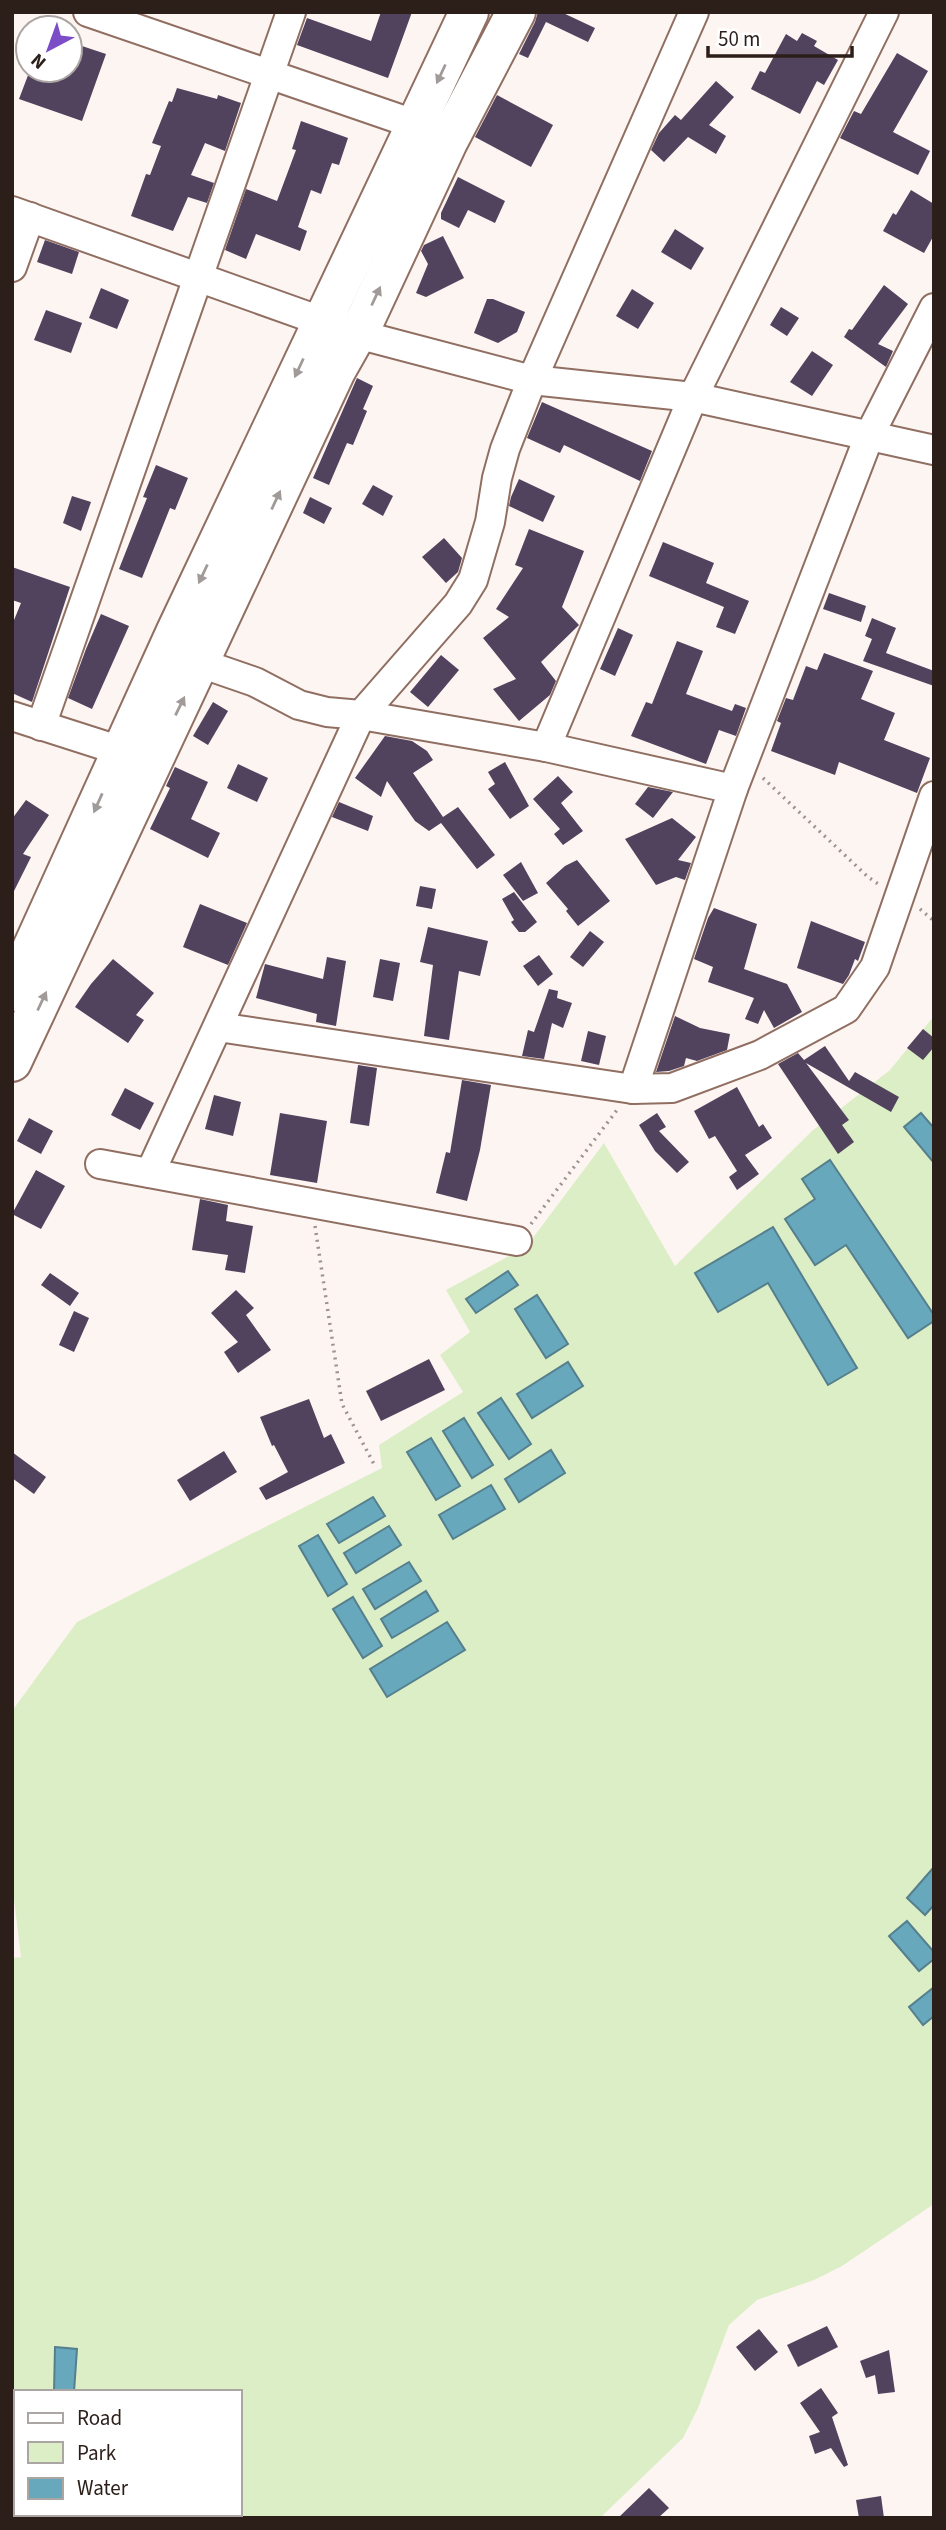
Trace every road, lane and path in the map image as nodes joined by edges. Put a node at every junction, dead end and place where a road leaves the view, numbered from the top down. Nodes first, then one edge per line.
1 (88, 12) edge
2 (292, 12) edge
3 (469, 12) edge
4 (516, 12) edge
5 (694, 12) edge
6 (884, 12) edge
7 (269, 76) junction
8 (417, 125) junction
9 (21, 214) edge
10 (12, 267) edge
11 (199, 277) junction
12 (934, 308) edge
13 (321, 321) junction
14 (357, 334) junction
15 (532, 380) junction
16 (693, 397) junction
17 (870, 434) junction
18 (934, 450) edge
19 (200, 663) junction
20 (361, 715) junction
21 (12, 716) edge
22 (41, 726) junction
23 (545, 747) junction
24 (137, 756) junction
25 (744, 761) junction
26 (733, 789) junction
27 (934, 796) edge
28 (900, 891) junction
29 (12, 992) edge
30 (218, 1027) junction
31 (12, 1062) edge
32 (633, 1089) junction
33 (100, 1164) dead end
34 (150, 1173) junction
35 (312, 1203) junction
36 (517, 1241) joint
37 (375, 1466) dead end

1 - 7 street
2 - 7 street
3 -> 8 highway
14 -> 4 highway
5 - 15 street
6 - 16 street
7 - 8 street
7 - 11 street
8 - 13 highway
9 - 10 street
9 - 11 street
11 - 13 street
11 - 22 street
12 - 17 street
13 -> 24 highway
14 - 15 street
19 -> 14 highway
15 - 16 street
15 - 20 street
16 - 17 street
16 - 23 street
17 - 18 street
17 - 25 street
19 - 20 street
24 -> 19 highway
20 - 23 street
20 - 30 street
21 - 22 street
22 - 24 street
23 - 26 street
24 -> 29 highway
31 -> 24 highway
25 - 26 street
25 - 28 path
26 - 32 street
27 - 28 street
28 - 32 street
30 - 32 street
30 - 34 street
32 - 36 path
33 - 34 street
34 - 35 street
35 - 36 street
35 - 37 path

